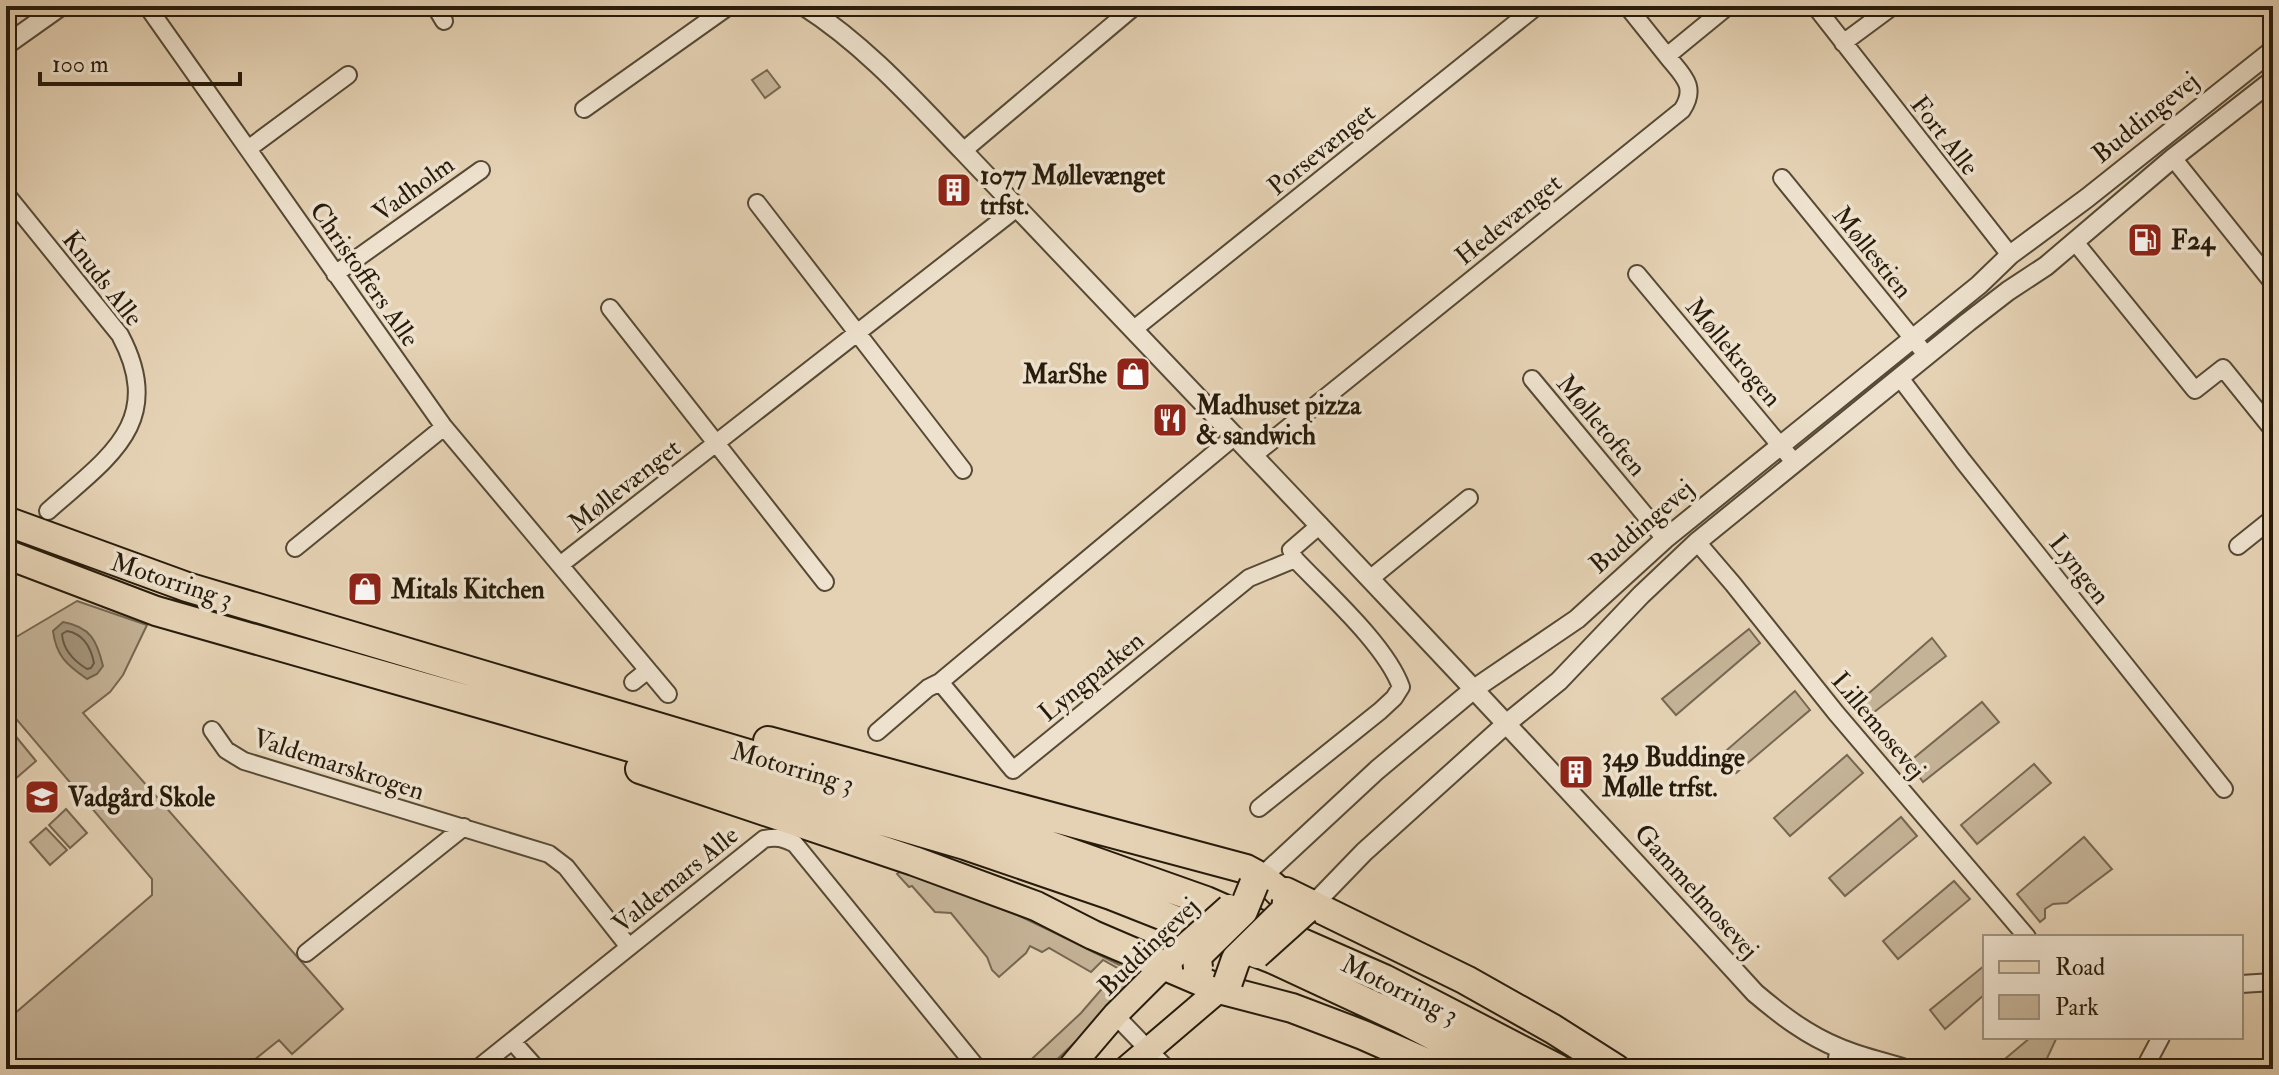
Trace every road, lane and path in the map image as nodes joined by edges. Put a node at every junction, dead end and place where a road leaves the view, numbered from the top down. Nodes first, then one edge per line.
1 (61, 6) edge
2 (147, 6) edge
3 (435, 6) edge
4 (729, 6) edge
5 (804, 6) edge
6 (1135, 6) edge
7 (1537, 6) edge
8 (1627, 6) edge
9 (1728, 6) edge
10 (1815, 6) edge
11 (1893, 6) edge
12 (444, 21) dead end
13 (1843, 43) junction
14 (6, 45) edge
15 (2273, 50) edge
16 (1667, 56) junction
17 (348, 75) dead end
18 (2273, 80) edge
19 (584, 109) dead end
20 (248, 149) junction
21 (963, 151) junction
22 (2173, 158) junction
23 (481, 170) dead end
24 (1782, 178) dead end
25 (6, 194) edge
26 (757, 203) dead end
27 (1017, 208) junction
28 (2075, 242) junction
29 (2010, 255) junction
30 (335, 274) junction
31 (1637, 274) dead end
32 (2273, 283) edge
33 (610, 308) dead end
34 (1134, 329) junction
35 (857, 333) junction
36 (1914, 339) junction
37 (1927, 356) junction
38 (1900, 378) junction
39 (1532, 379) dead end
40 (444, 427) junction
41 (2273, 430) edge
42 (1235, 436) junction
43 (716, 443) junction
44 (1781, 446) junction
45 (1254, 455) junction
46 (1794, 462) junction
47 (963, 470) dead end
48 (1469, 498) dead end
49 (48, 511) dead end
50 (2273, 518) edge
51 (6, 521) edge
52 (1320, 525) junction
53 (1665, 539) junction
54 (1697, 542) junction
55 (2238, 546) dead end
56 (295, 548) dead end
57 (6, 554) edge
58 (1295, 559) junction
59 (560, 565) junction
60 (1371, 578) junction
61 (825, 582) dead end
62 (464, 670) junction
63 (648, 670) junction
64 (633, 682) dead end
65 (940, 682) junction
66 (1474, 689) junction
67 (668, 694) dead end
68 (507, 711) junction
69 (1506, 724) junction
70 (212, 730) dead end
71 (877, 732) dead end
72 (2224, 789) dead end
73 (1259, 808) dead end
74 (464, 827) junction
75 (1283, 894) junction
76 (2025, 935) edge
77 (629, 947) junction
78 (306, 953) dead end
79 (1179, 963) junction
80 (2273, 982) edge
81 (2243, 984) edge
82 (1224, 986) junction
83 (1115, 1015) junction
84 (2160, 1039) edge
85 (512, 1041) junction
86 (1839, 1048) junction
87 (1149, 1050) junction
88 (477, 1069) edge
89 (537, 1069) edge
90 (978, 1069) edge
91 (1069, 1069) edge
92 (1126, 1069) edge
93 (1167, 1069) edge
94 (1440, 1069) edge
95 (1498, 1069) edge
96 (1558, 1069) edge
97 (1616, 1069) edge
98 (1835, 1069) edge
99 (1905, 1069) edge
100 (2144, 1069) edge

1 - 14 street
2 - 20 street, Christoffers Alle
3 - 12 street
4 - 19 street
5 - 21 street, Gammelmosevej
6 - 21 street
7 - 34 street, Porsevænget
8 - 16 street
9 - 16 street
10 - 13 street, Fort Alle
11 - 13 street
13 - 29 street, Fort Alle
15 - 29 street, Buddingevej
16 - 45 street, Hedevænget
17 - 20 street
18 - 22 street, Buddingevej
20 - 30 street, Christoffers Alle
21 - 27 street, Gammelmosevej
22 - 28 street, Buddingevej
22 - 32 street
23 - 30 street, Vadholm
24 - 36 street, Møllestien
25 - 49 street, Knuds Alle
26 - 35 street
27 - 34 street, Gammelmosevej
27 - 35 street, Møllevænget
28 - 37 street, Buddingevej
28 - 41 street
29 - 36 street, Buddingevej
30 - 40 street, Christoffers Alle
31 - 44 street, Møllekrogen
33 - 43 street, Møllevænget
34 - 42 street, Gammelmosevej
35 - 43 street, Møllevænget
35 - 47 street
36 - 37 street, Møllestien
36 - 44 street, Buddingevej
37 - 38 street, Buddingevej
38 - 46 street, Buddingevej
38 - 72 street, Lyngen
39 - 53 street, Mølletoften
40 - 56 street
40 - 59 street, Christoffers Alle
42 - 45 street, Gammelmosevej
42 - 65 street
43 - 59 street, Møllevænget
43 - 61 street, Møllevænget
44 - 46 street, Møllekrogen
44 - 53 street, Buddingevej
45 - 52 street, Gammelmosevej
46 - 54 street, Buddingevej
48 - 60 street
50 - 55 street
51 - 62 highway, Motorring 3
52 - 58 street
52 - 60 street, Gammelmosevej
53 - 66 street, Buddingevej
54 - 69 street, Buddingevej
54 - 76 street, Lillemosevej
57 - 68 highway, Motorring 3
58 - 65 street, Lyngparken
58 - 73 street
59 - 63 street, Christoffers Alle
60 - 66 street, Gammelmosevej
62 - 75 highway
62 - 96 highway, Motorring 3
63 - 64 street
63 - 67 street, Christoffers Alle
65 - 71 street
66 - 69 street, Gammelmosevej
66 - 75 street, Buddingevej
68 - 79 highway
68 - 95 highway, Motorring 3
69 - 75 street, Buddingevej
69 - 86 street, Gammelmosevej
70 - 74 street, Valdemarskrogen
74 - 77 street, Valdemarskrogen
74 - 78 street
75 - 79 highway, bridge
75 - 82 highway, bridge
75 - 97 highway
77 - 85 street, Valdemars Alle
77 - 90 street, Valdemars Alle
79 - 82 highway
79 - 83 main road, Buddingevej
80 - 81 street
82 - 87 main road
82 - 94 highway
83 - 87 street
83 - 91 main road, Buddingevej
84 - 100 street
85 - 88 street, Valdemars Alle
85 - 89 street
86 - 98 street
86 - 99 street, Gammelmosevej
87 - 92 main road
87 - 93 street

